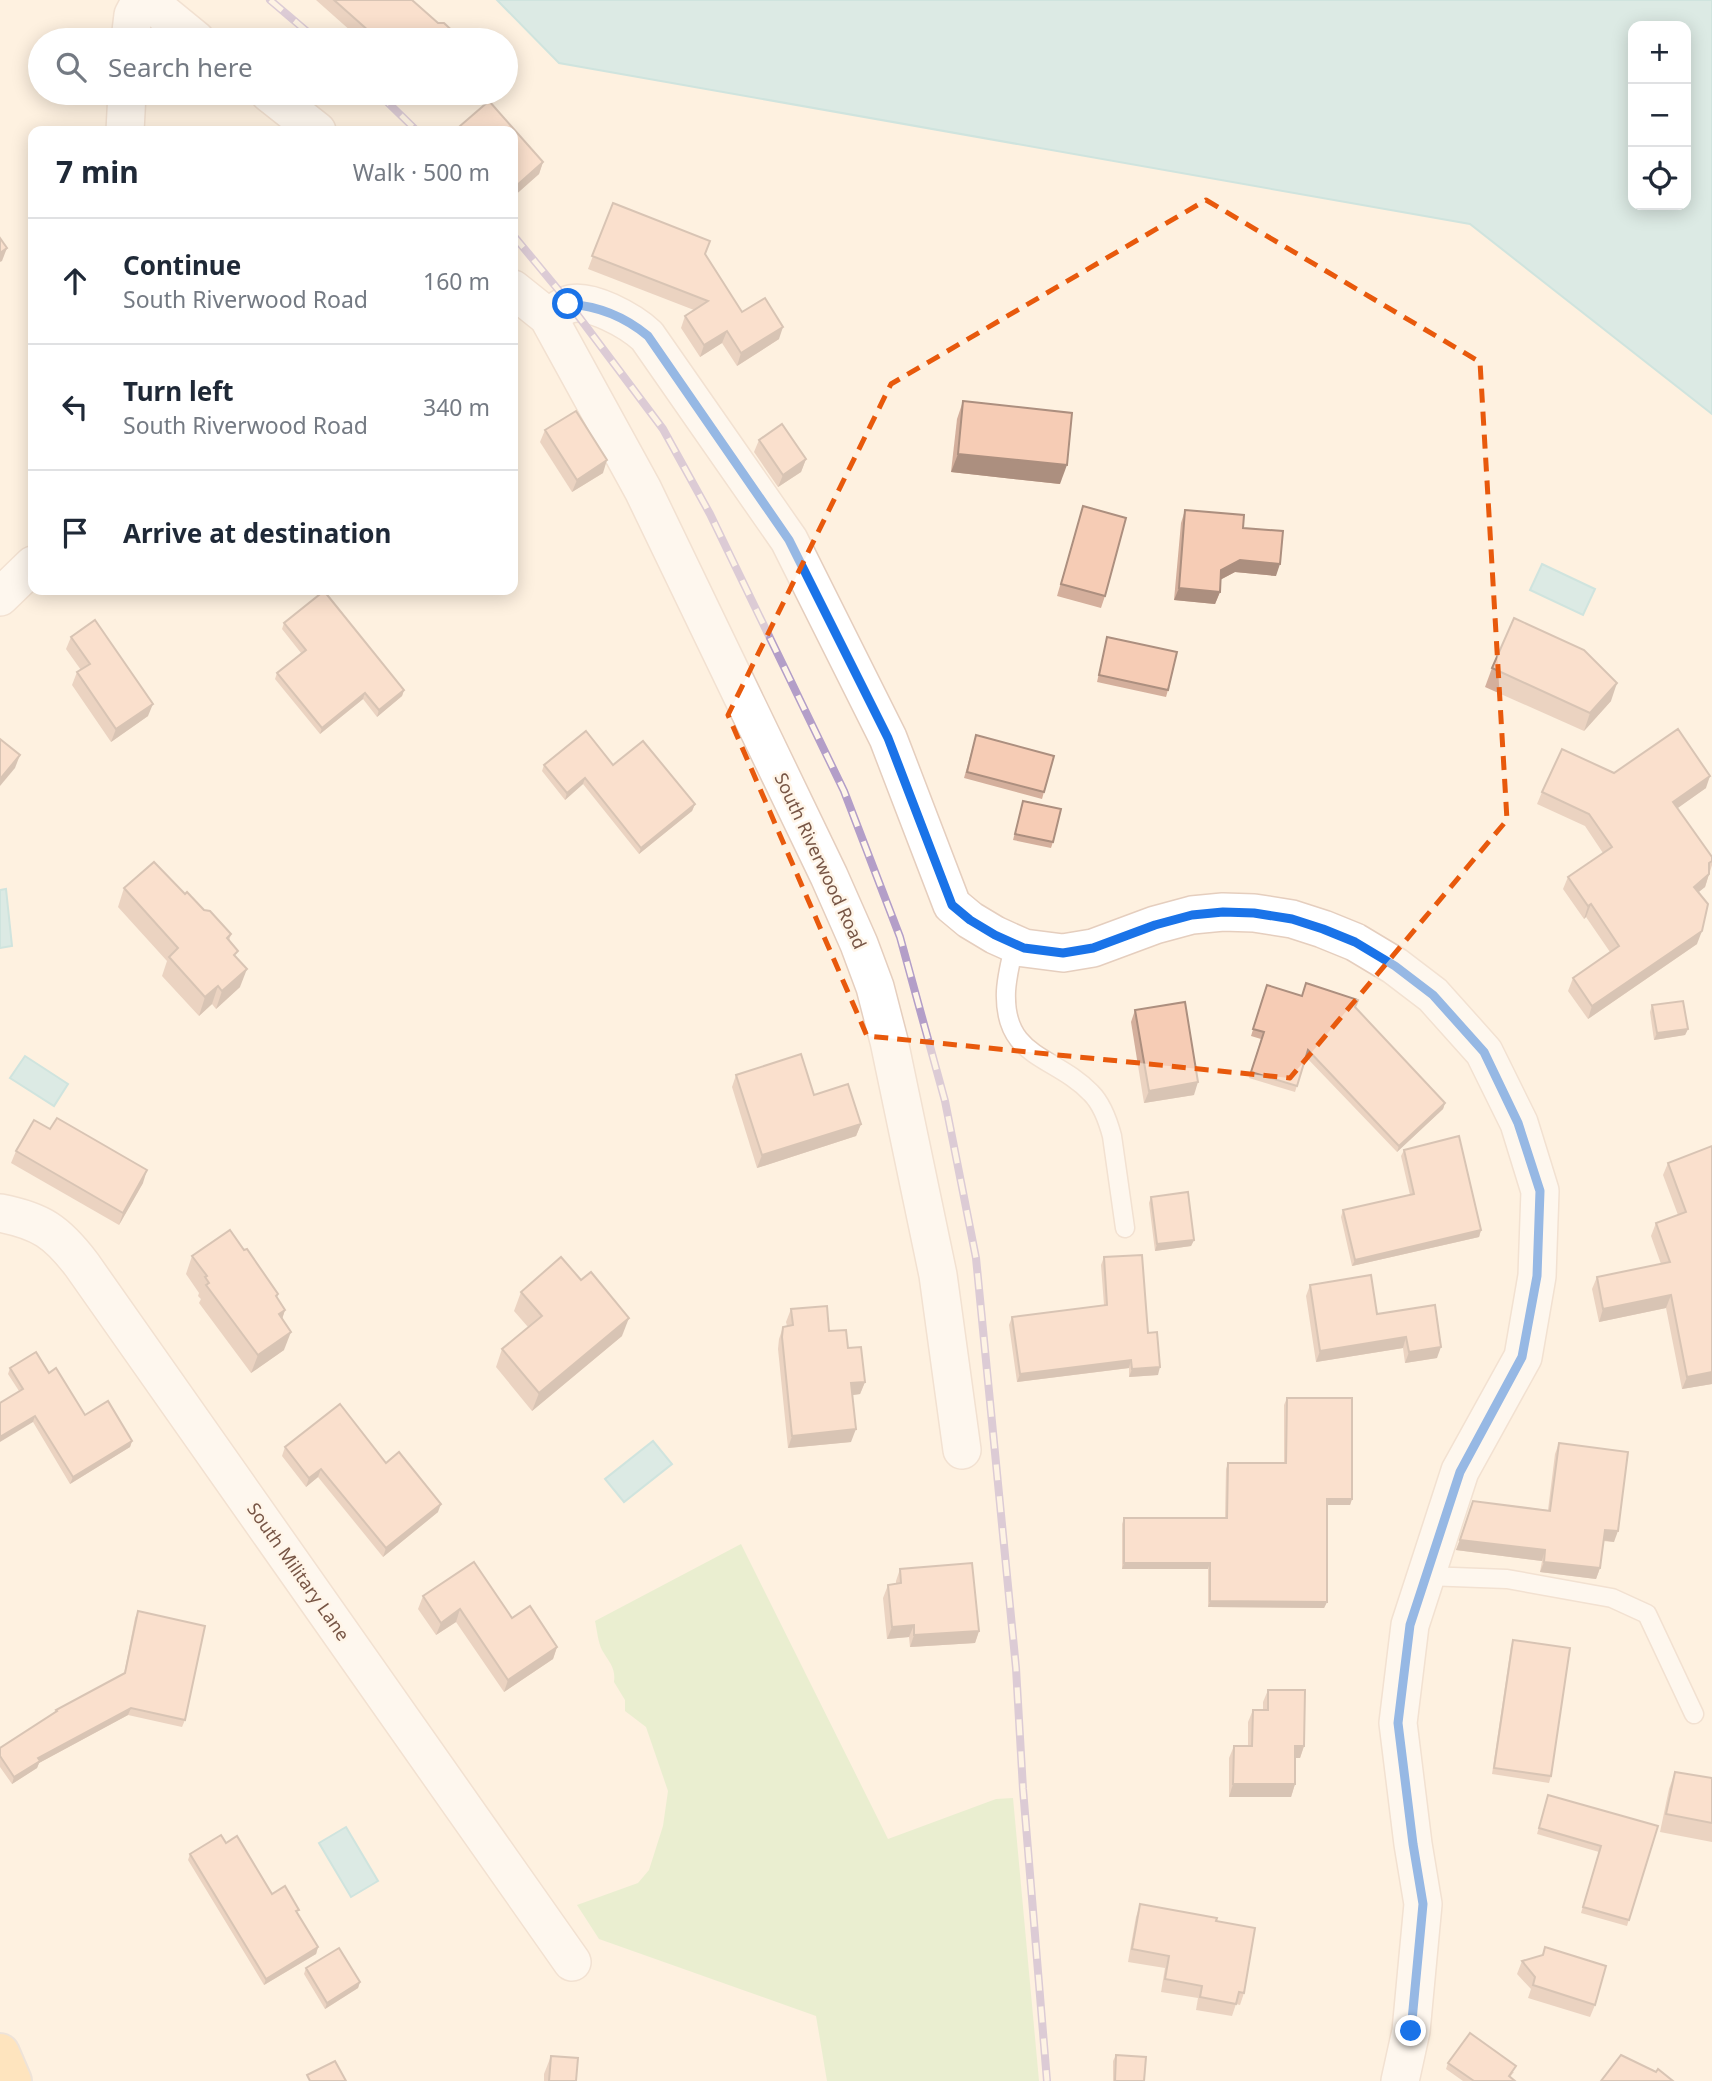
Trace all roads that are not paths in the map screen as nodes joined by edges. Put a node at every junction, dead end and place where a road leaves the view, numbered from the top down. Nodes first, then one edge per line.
1 (141, 0) edge
2 (147, 0) edge
3 (131, 28) edge
4 (181, 28) edge
5 (126, 105) edge
6 (284, 105) edge
7 (125, 126) edge
8 (311, 126) edge
9 (518, 293) edge
10 (548, 317) junction
11 (28, 570) edge
12 (0, 597) edge
13 (1015, 944) junction
14 (0, 1213) edge
15 (1125, 1228) dead end
16 (962, 1450) dead end
17 (1426, 1576) junction
18 (1694, 1714) dead end
19 (572, 1962) dead end
20 (0, 2053) edge
21 (12, 2081) edge
22 (1400, 2081) edge

1 - 3 street
2 - 4 street
5 - 7 street
6 - 8 street
9 - 10 street, South Riverwood Road
10 - 13 street
10 - 16 street, South Riverwood Road
11 - 12 street
13 - 15 lane
13 - 17 street
14 - 19 street, South Military Lane
17 - 18 lane
17 - 22 street
20 - 21 main road

